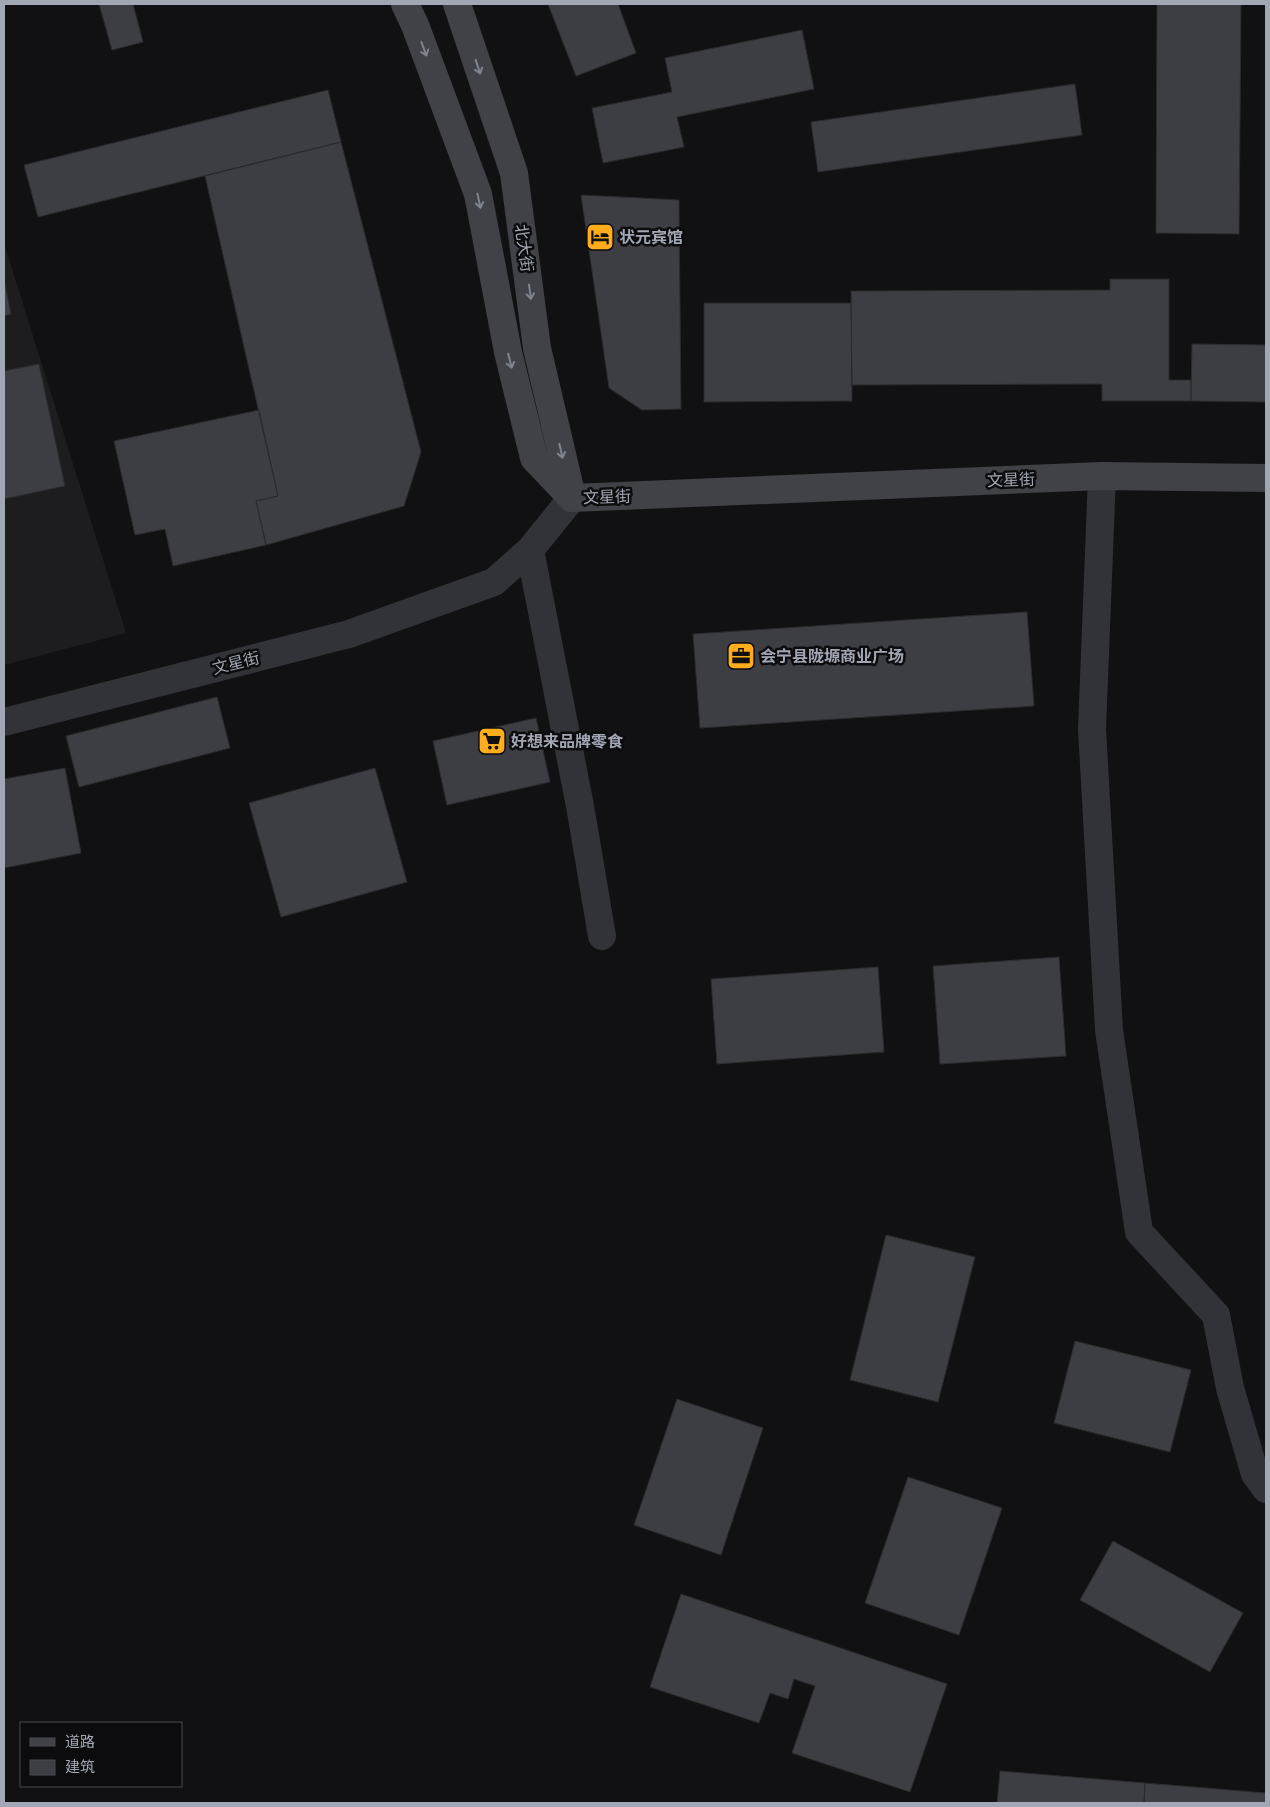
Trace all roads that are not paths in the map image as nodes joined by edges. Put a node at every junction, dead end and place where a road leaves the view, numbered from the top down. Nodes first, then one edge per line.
1 (405, 4) edge
2 (457, 4) edge
3 (1102, 476) junction
4 (1266, 478) edge
5 (572, 498) junction
6 (530, 550) junction
7 (4, 722) edge
8 (602, 936) dead end
9 (1266, 1489) edge

1 -> 5 main road
2 -> 5 main road, 北大街
3 - 4 main road, 文星街
3 - 5 main road, 文星街
3 - 9 street
5 - 6 street, 文星街
6 - 7 street, 文星街
6 - 8 street

